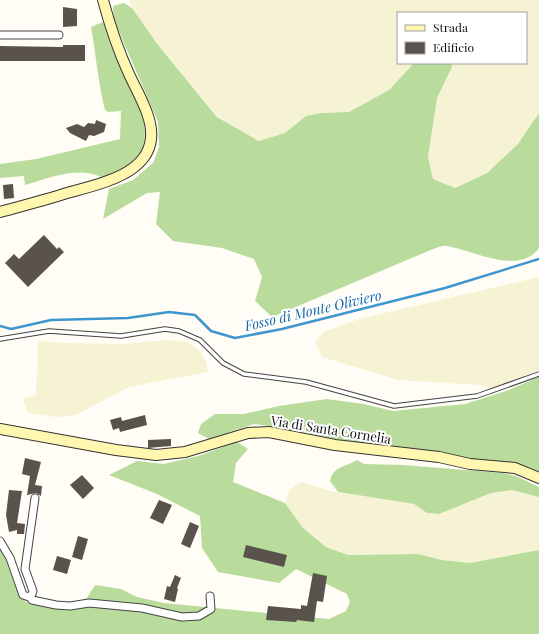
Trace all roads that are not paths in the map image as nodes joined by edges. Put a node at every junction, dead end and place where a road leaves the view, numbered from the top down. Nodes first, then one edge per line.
1 (103, 0) edge
2 (0, 35) edge
3 (59, 35) dead end
4 (0, 212) edge
5 (0, 339) edge
6 (539, 374) edge
7 (0, 429) edge
8 (539, 478) edge
9 (35, 498) dead end
10 (0, 541) edge
11 (210, 596) dead end
12 (30, 597) junction

1 - 4 street
2 - 3 street
5 - 6 lane
7 - 8 street, Via di Santa Cornelia
9 - 12 street
10 - 12 street
11 - 12 street

